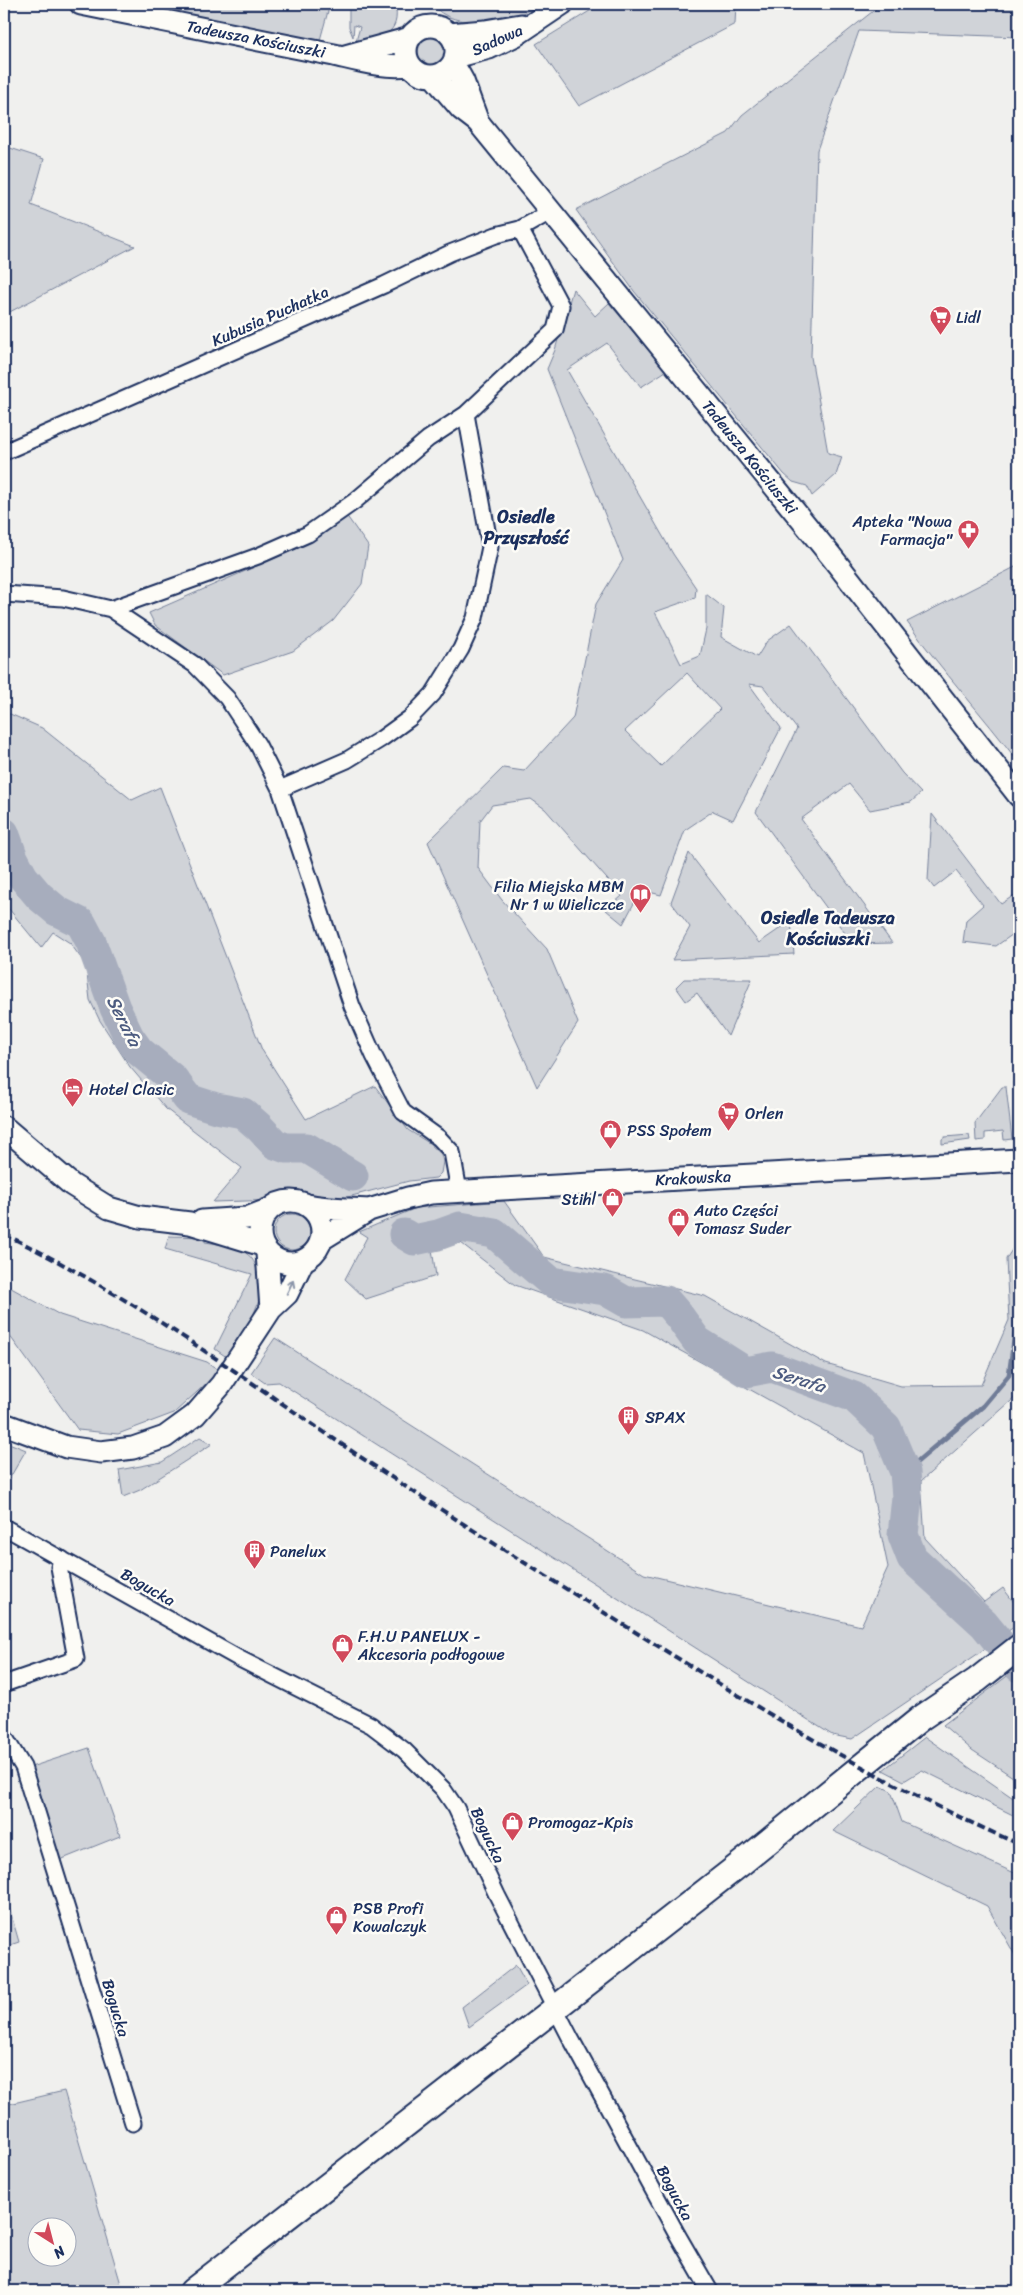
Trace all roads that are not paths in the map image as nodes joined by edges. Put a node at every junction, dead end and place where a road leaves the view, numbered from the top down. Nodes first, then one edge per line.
1 (81, 4) edge
2 (562, 4) edge
3 (538, 19) junction
4 (449, 34) junction
5 (410, 38) junction
6 (342, 56) junction
7 (454, 60) junction
8 (410, 65) junction
9 (433, 76) junction
10 (478, 122) junction
11 (550, 212) junction
12 (520, 229) junction
13 (466, 414) junction
14 (4, 452) edge
15 (4, 594) edge
16 (111, 609) junction
17 (280, 789) junction
18 (1019, 796) edge
19 (4, 1127) edge
20 (1019, 1160) edge
21 (459, 1191) junction
22 (307, 1205) junction
23 (270, 1209) junction
24 (369, 1210) junction
25 (190, 1223) junction
26 (322, 1239) junction
27 (265, 1249) junction
28 (304, 1261) junction
29 (271, 1309) junction
30 (4, 1424) edge
31 (4, 1527) edge
32 (62, 1559) junction
33 (1019, 1647) edge
34 (4, 1684) edge
35 (4, 1736) edge
36 (556, 2007) junction
37 (133, 2123) dead end
38 (192, 2291) edge
39 (710, 2291) edge

1 - 6 street, Tadeusza Kościuszki
2 - 3 street, Sadowa
3 - 4 street, Sadowa
3 - 7 street, Sadowa
4 - 5 street
4 - 7 street
5 - 6 street, Tadeusza Kościuszki
5 - 8 street
6 - 8 street, Tadeusza Kościuszki
7 - 9 street
7 - 10 street, Tadeusza Kościuszki
8 - 9 street
9 - 10 street, Tadeusza Kościuszki
10 - 11 street, Tadeusza Kościuszki
11 - 12 street, Kubusia Puchatka
11 - 18 street, Tadeusza Kościuszki
12 - 13 street
12 - 14 street, Kubusia Puchatka
13 - 16 street
13 - 17 street
15 - 16 street
16 - 17 street
17 - 21 street
19 - 25 street
20 - 21 street, Krakowska
21 - 24 street, Krakowska
22 - 23 street
22 - 24 street, Krakowska
22 - 26 street
23 - 25 street
23 - 27 street
24 - 26 street, Krakowska
25 - 27 street
26 - 28 street
27 - 28 street
27 - 29 street
29 -> 28 street
29 - 30 street
31 - 32 street, Bogucka
32 - 34 street
32 - 36 street, Bogucka
33 - 36 main road
35 - 37 street, Bogucka
36 - 38 main road
36 - 39 street, Bogucka

